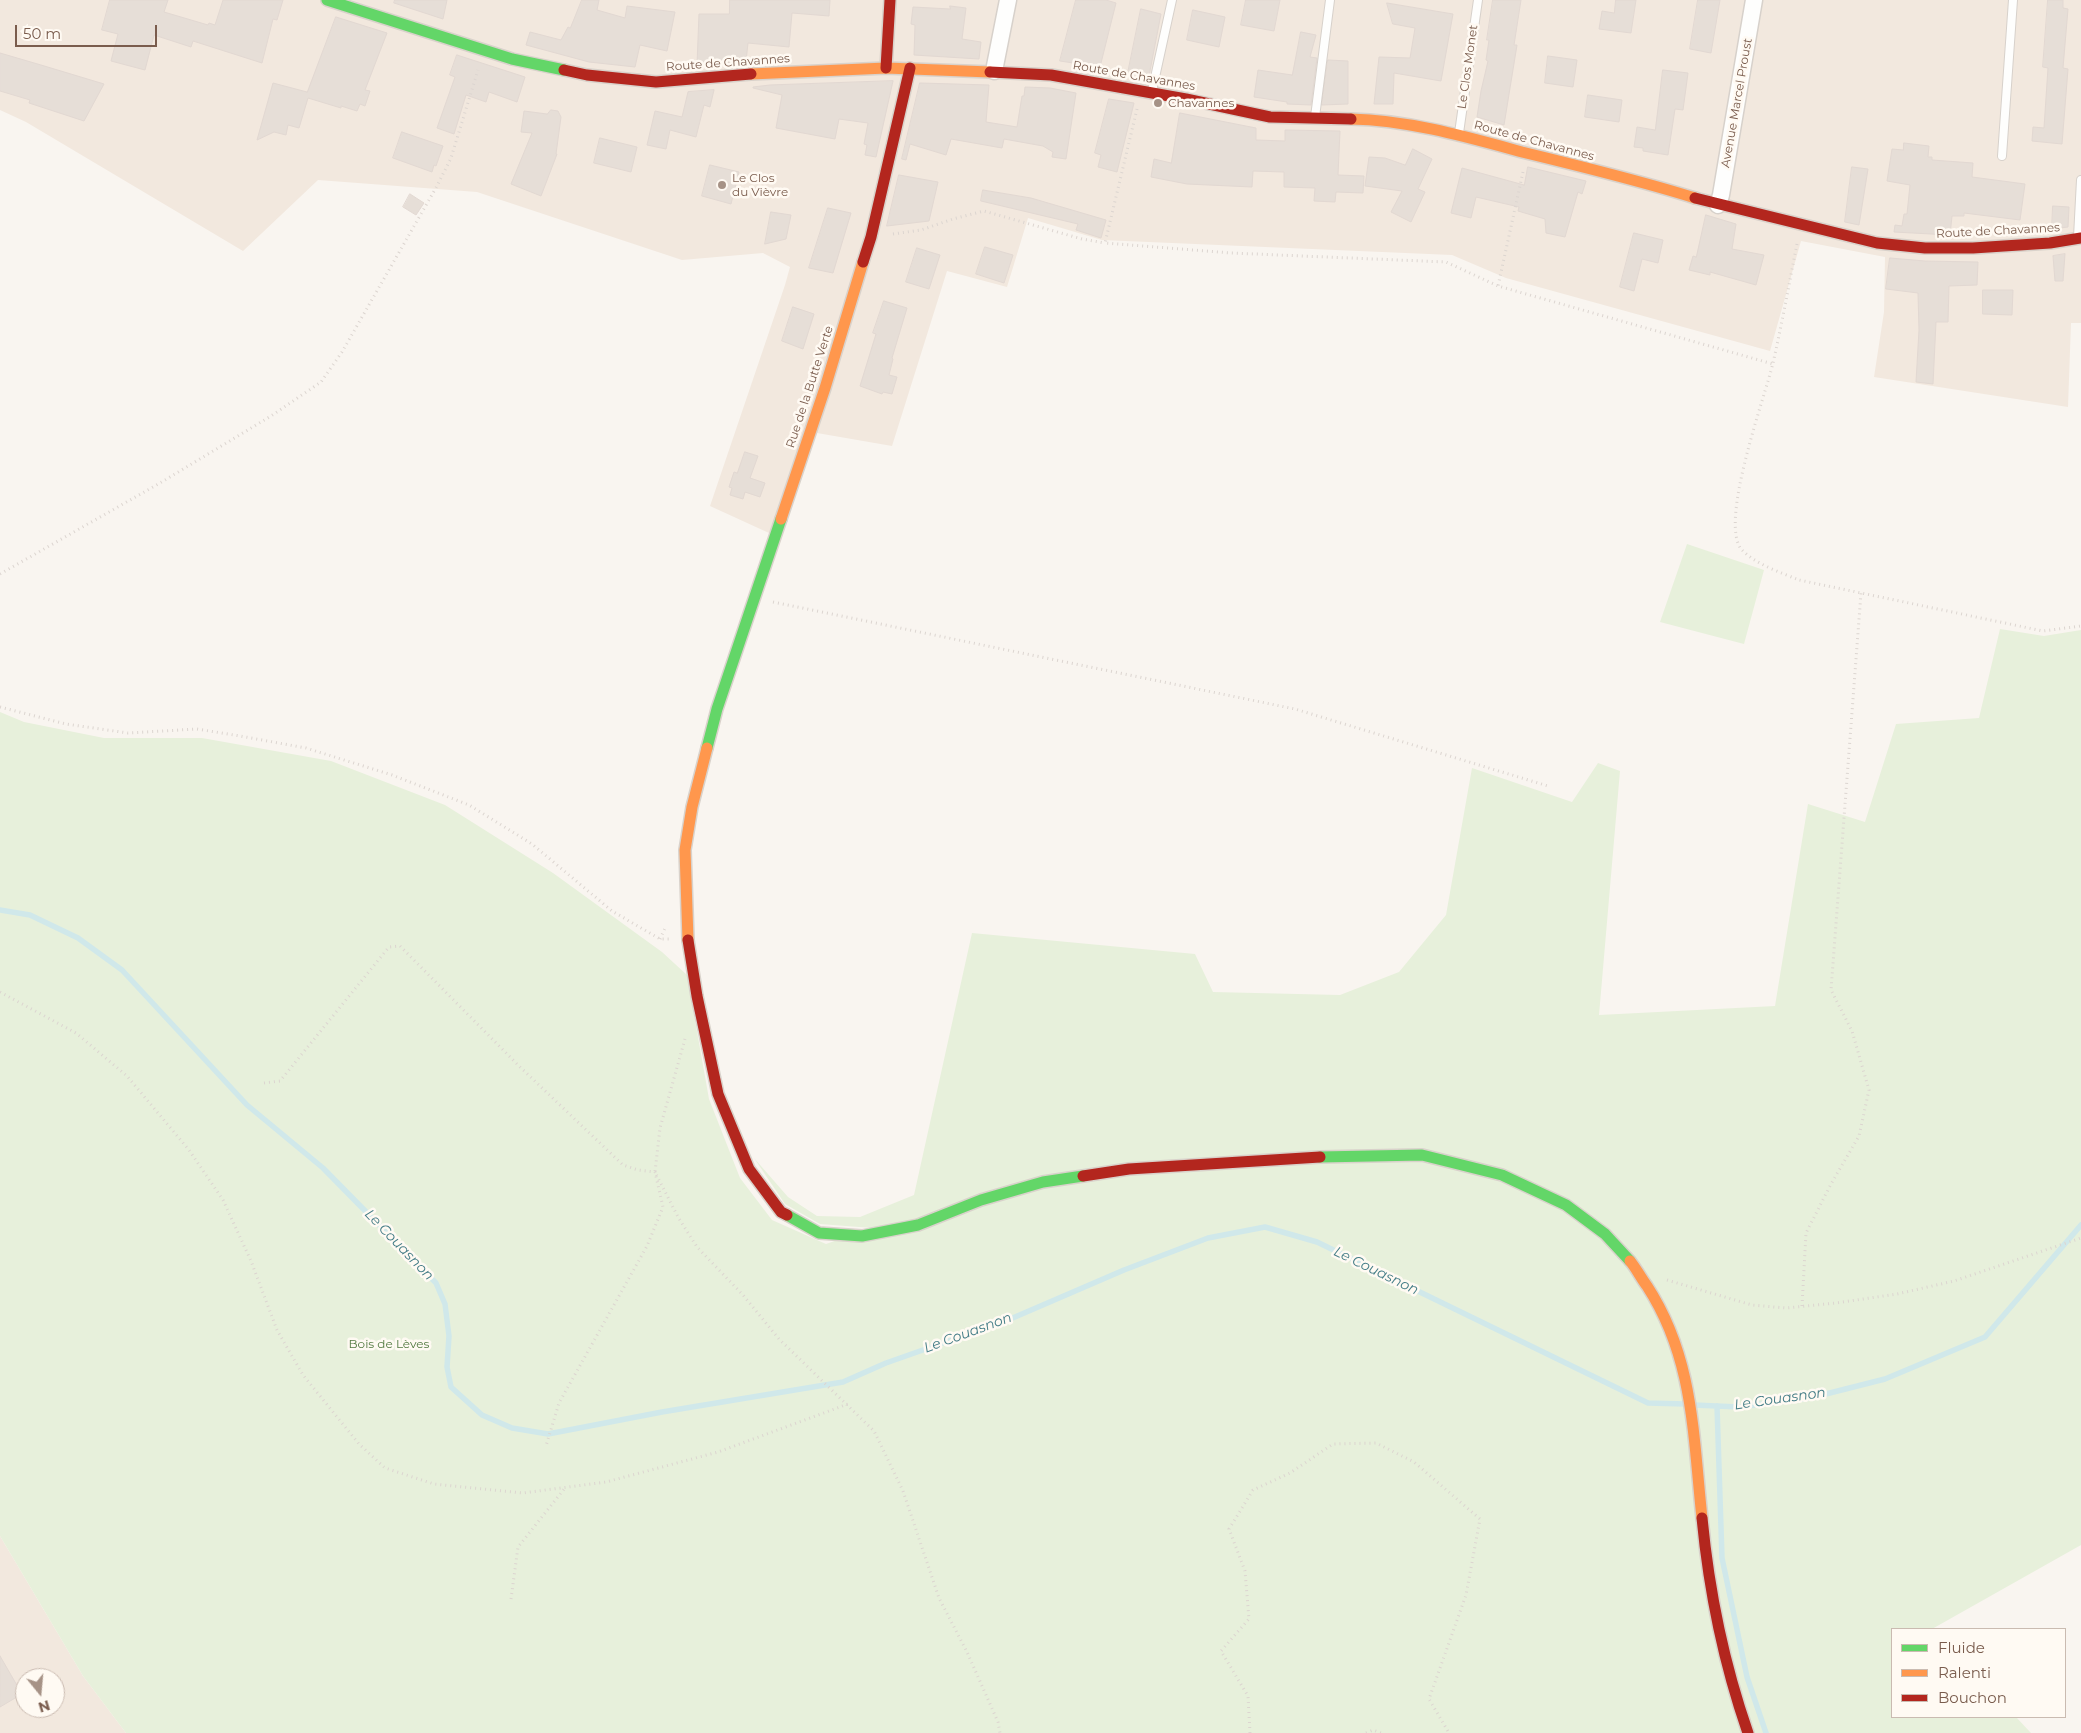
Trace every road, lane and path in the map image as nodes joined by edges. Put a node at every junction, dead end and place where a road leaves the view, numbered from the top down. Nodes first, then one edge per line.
1 (327, 0) edge
2 (890, 0) edge
3 (1008, 0) edge
4 (1172, 0) edge
5 (1330, 0) edge
6 (1478, 0) edge
7 (1754, 0) edge
8 (2013, 0) edge
9 (485, 50) junction
10 (886, 68) junction
11 (910, 68) junction
12 (994, 71) junction
13 (1147, 92) junction
14 (1315, 118) junction
15 (1458, 135) junction
16 (1527, 154) junction
17 (2002, 156) dead end
18 (2081, 180) edge
19 (1718, 205) junction
20 (1800, 226) junction
21 (871, 238) junction
22 (2080, 238) edge
23 (1105, 243) junction
24 (1498, 286) junction
25 (1772, 364) junction
26 (0, 574) edge
27 (1860, 593) junction
28 (753, 598) junction
29 (2081, 626) edge
30 (0, 707) edge
31 (1548, 786) dead end
32 (688, 940) junction
33 (0, 992) edge
34 (686, 1034) dead end
35 (264, 1084) dead end
36 (655, 1172) junction
37 (2081, 1238) edge
38 (1659, 1276) dead end
39 (1802, 1306) junction
40 (848, 1404) junction
41 (546, 1446) dead end
42 (566, 1487) junction
43 (510, 1599) dead end
44 (1000, 1733) edge
45 (1250, 1733) edge
46 (1366, 1733) edge
47 (1382, 1733) edge
48 (1449, 1733) edge
49 (1748, 1733) edge

1 - 9 street, Route de Chavannes
2 - 10 street
3 - 12 street
4 - 13 lane
5 - 14 lane
6 - 15 lane, Le Clos Monet
7 - 19 street, Avenue Marcel Proust
8 - 17 lane
9 - 10 street, Route de Chavannes
9 - 26 path
10 - 11 street, Route de Chavannes
11 - 12 street, Route de Chavannes
11 - 21 street, Rue de la Butte Verte
12 - 13 street, Route de Chavannes
13 - 14 street, Route de Chavannes
13 - 23 path
14 - 15 street, Route de Chavannes
15 - 16 street, Route de Chavannes
16 - 19 street, Route de Chavannes
16 - 24 path
18 - 22 lane
19 - 20 street, Route de Chavannes
20 - 22 street, Route de Chavannes
20 - 25 path
21 - 23 path
21 - 28 street, Rue de la Butte Verte
23 - 24 path
24 - 25 path
25 - 27 path
27 - 29 path
27 - 39 path
28 - 31 path
28 - 32 street, Rue de la Butte Verte
30 - 32 path
32 - 49 street, Rue de la Butte Verte
33 - 42 path
34 - 36 path
35 - 36 path
36 - 40 path
36 - 41 path
37 - 39 path
38 - 39 path
40 - 42 path
40 - 44 path
42 - 43 path
45 - 48 path
46 - 47 path

